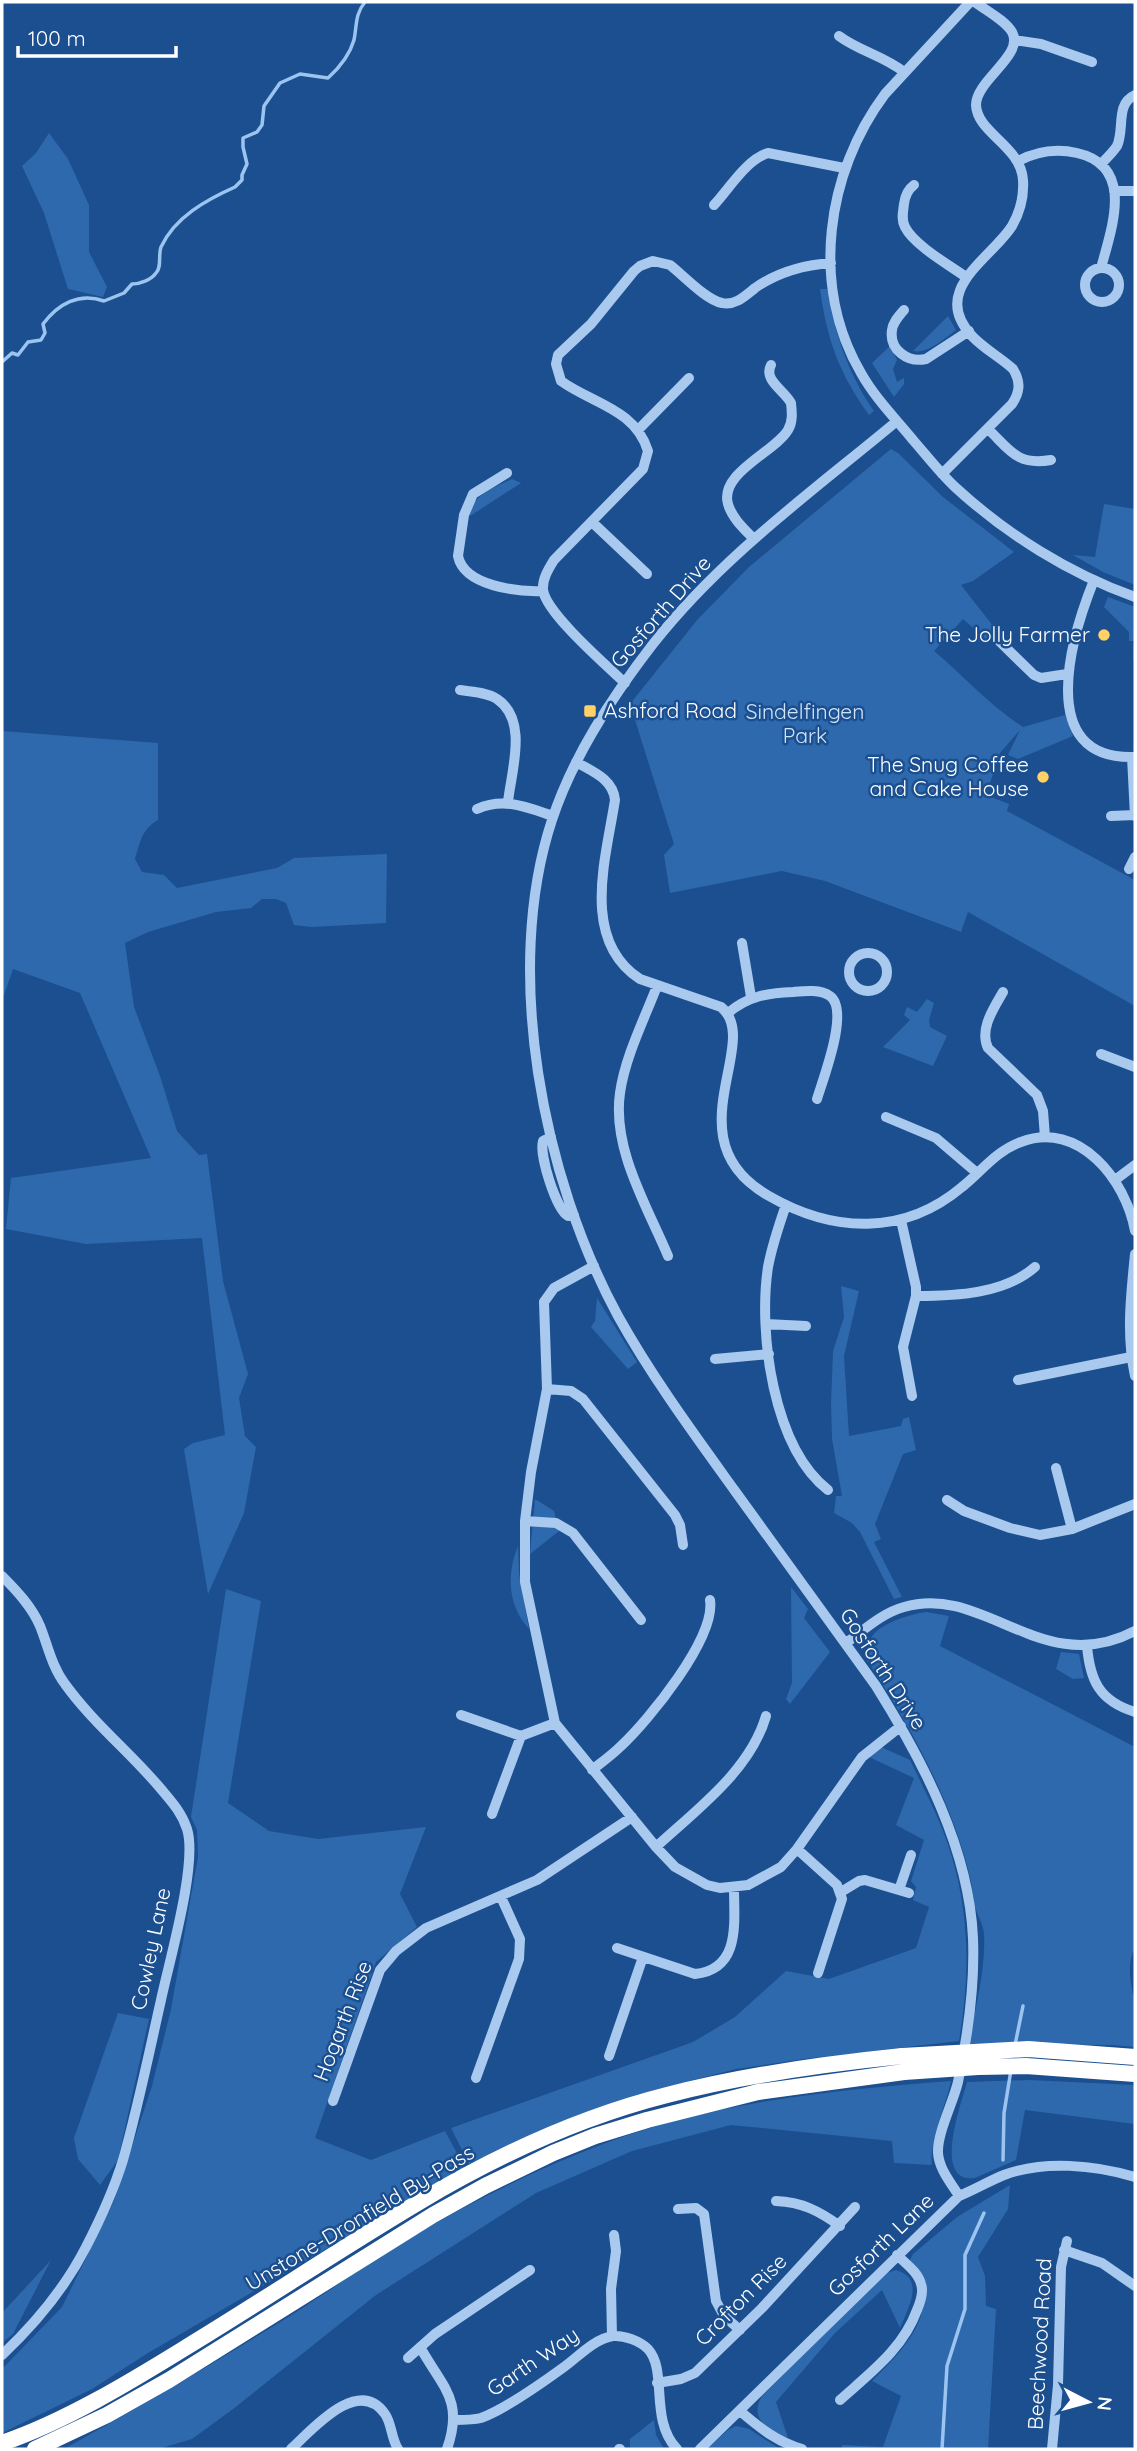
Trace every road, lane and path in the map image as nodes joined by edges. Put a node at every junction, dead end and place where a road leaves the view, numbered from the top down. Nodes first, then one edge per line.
1 (972, 2) edge
2 (839, 36) dead end
3 (1014, 40) junction
4 (1093, 62) dead end
5 (904, 72) junction
6 (1135, 95) edge
7 (1018, 161) junction
8 (1102, 163) junction
9 (844, 168) junction
10 (914, 184) dead end
11 (1114, 191) junction
12 (1135, 191) edge
13 (714, 205) dead end
14 (831, 263) junction
15 (1101, 268) dead end
16 (966, 276) junction
17 (904, 310) dead end
18 (969, 331) junction
19 (771, 365) dead end
20 (689, 378) dead end
21 (897, 421) junction
22 (988, 429) junction
23 (638, 430) junction
24 (1051, 460) dead end
25 (507, 473) dead end
26 (942, 474) junction
27 (592, 522) junction
28 (754, 539) junction
29 (647, 574) dead end
30 (1094, 580) junction
31 (543, 592) junction
32 (1135, 597) edge
33 (993, 635) dead end
34 (1067, 674) junction
35 (625, 683) junction
36 (460, 690) dead end
37 (1134, 757) edge
38 (576, 762) junction
39 (508, 802) junction
40 (477, 809) dead end
41 (553, 816) junction
42 (1111, 816) dead end
43 (1135, 816) edge
44 (1135, 858) edge
45 (1129, 869) dead end
46 (742, 943) dead end
47 (850, 981) dead end
48 (657, 986) junction
49 (1003, 992) dead end
50 (751, 997) junction
51 (833, 998) junction
52 (728, 1013) junction
53 (1101, 1054) dead end
54 (1135, 1067) edge
55 (817, 1099) dead end
56 (886, 1117) dead end
57 (1045, 1137) junction
58 (1135, 1164) edge
59 (977, 1173) junction
60 (1115, 1180) junction
61 (786, 1205) junction
62 (901, 1220) junction
63 (1135, 1231) edge
64 (1135, 1254) edge
65 (668, 1256) dead end
66 (594, 1266) junction
67 (1035, 1267) dead end
68 (1135, 1268) edge
69 (916, 1296) junction
70 (766, 1324) junction
71 (806, 1326) dead end
72 (769, 1354) junction
73 (1131, 1357) junction
74 (715, 1359) dead end
75 (1135, 1376) edge
76 (1018, 1380) dead end
77 (547, 1389) junction
78 (912, 1396) dead end
79 (1056, 1468) dead end
80 (828, 1490) dead end
81 (947, 1500) dead end
82 (1135, 1504) edge
83 (526, 1521) junction
84 (1072, 1530) junction
85 (683, 1545) dead end
86 (2, 1576) edge
87 (710, 1600) dead end
88 (641, 1620) dead end
89 (1135, 1631) edge
90 (846, 1643) junction
91 (1087, 1646) junction
92 (1135, 1712) edge
93 (461, 1715) dead end
94 (766, 1716) dead end
95 (555, 1723) junction
96 (901, 1726) junction
97 (521, 1736) junction
98 (592, 1770) junction
99 (492, 1814) dead end
100 (632, 1817) junction
101 (656, 1847) junction
102 (797, 1849) junction
103 (911, 1855) dead end
104 (734, 1888) junction
105 (841, 1892) junction
106 (501, 1897) junction
107 (617, 1948) dead end
108 (643, 1957) junction
109 (818, 1973) dead end
110 (609, 2056) dead end
111 (1135, 2057) edge
112 (903, 2064) junction
113 (1135, 2074) edge
114 (475, 2078) dead end
115 (333, 2101) dead end
116 (1135, 2177) edge
117 (959, 2196) junction
118 (776, 2201) dead end
119 (855, 2207) dead end
120 (678, 2209) dead end
121 (840, 2225) junction
122 (614, 2235) dead end
123 (897, 2255) junction
124 (530, 2270) dead end
125 (1135, 2286) edge
126 (740, 2330) junction
127 (611, 2336) junction
128 (419, 2347) junction
129 (2, 2355) edge
130 (408, 2358) dead end
131 (657, 2383) junction
132 (840, 2400) dead end
133 (740, 2411) junction
134 (455, 2420) junction
135 (2, 2443) edge
136 (35, 2449) edge
137 (291, 2449) edge
138 (398, 2449) edge
139 (447, 2449) edge
140 (677, 2449) edge
141 (700, 2449) edge
142 (802, 2449) edge
143 (1052, 2449) edge

1 - 3 street
1 - 5 street
2 - 5 street
3 - 4 street
3 - 7 street
5 - 9 street
6 - 8 street
7 - 8 street
7 - 16 street
8 - 11 street
9 - 13 street
9 - 14 street
10 - 16 street
11 - 12 street
11 - 15 street
14 - 21 street
14 - 23 street
16 - 18 street
17 - 18 street
18 - 22 street
19 - 28 street
20 - 23 street
21 - 26 street
21 - 28 street, Gosforth Drive
22 - 24 street
22 - 26 street
23 - 27 street
25 - 31 street
26 - 30 street
27 - 29 street
27 - 31 street
28 - 35 street, Gosforth Drive
30 - 32 street
30 - 34 street
31 - 35 street
33 - 34 street
34 - 37 street
35 - 38 street, Gosforth Drive
36 - 39 street
37 - 43 street
38 - 41 street, Gosforth Drive
38 - 48 street
39 - 40 street
39 - 41 street
41 - 66 street, Gosforth Drive
42 - 43 street
44 - 45 street
46 - 50 street
47 - 51 street
48 - 52 street
48 - 65 street
49 - 57 street
50 - 51 street
50 - 52 street
51 - 55 street
52 - 61 street
53 - 54 street
56 - 59 street
57 - 59 street
57 - 60 street
58 - 60 street
59 - 62 street
60 - 63 street
61 - 62 street
61 - 70 street
62 - 69 street
64 - 68 street
66 - 77 street
66 - 90 street, Gosforth Drive
67 - 69 street
68 - 73 street
69 - 78 street
70 - 71 street
70 - 72 street
72 - 74 street
72 - 80 street
73 - 75 street
73 - 76 street
77 - 83 street
77 - 85 street
79 - 84 street
81 - 84 street
82 - 84 street
83 - 88 street
83 - 95 street
86 - 129 street, Cowley Lane
87 - 98 street
89 - 91 street
90 - 91 street
90 - 96 street, Gosforth Drive
91 - 92 street
93 - 97 street
94 - 101 street
95 - 97 street
95 - 98 street
96 - 102 street
96 - 117 street, Gosforth Drive
97 - 99 street
98 - 100 street
100 - 101 street
100 - 106 street, Hogarth Rise
101 - 104 street
102 - 104 street
102 - 105 street
103 - 105 street
104 - 108 street
105 - 109 street
106 - 114 street
106 - 115 street, Hogarth Rise
107 - 108 street
108 - 110 street
111 - 112 highway, Unstone-Dronfield By-Pass, bridge
112 - 113 highway, Unstone-Dronfield By-Pass, bridge
112 - 135 highway, Unstone-Dronfield By-Pass
112 - 136 highway, Unstone-Dronfield By-Pass
116 - 117 street, Gosforth Lane
117 - 123 street, Gosforth Lane
118 - 121 street
119 - 121 street, Crofton Rise
120 - 126 street
121 - 126 street, Crofton Rise
122 - 127 street
123 - 132 street
123 - 133 street, Gosforth Lane
124 - 128 street
125 - 143 street, Beechwood Road
126 - 131 street, Crofton Rise
127 - 131 street, Garth Way
127 - 134 street, Garth Way
128 - 130 street
128 - 134 street
131 - 140 street, Garth Way
133 - 141 street, Gosforth Lane
133 - 142 street
134 - 139 street
137 - 138 street

